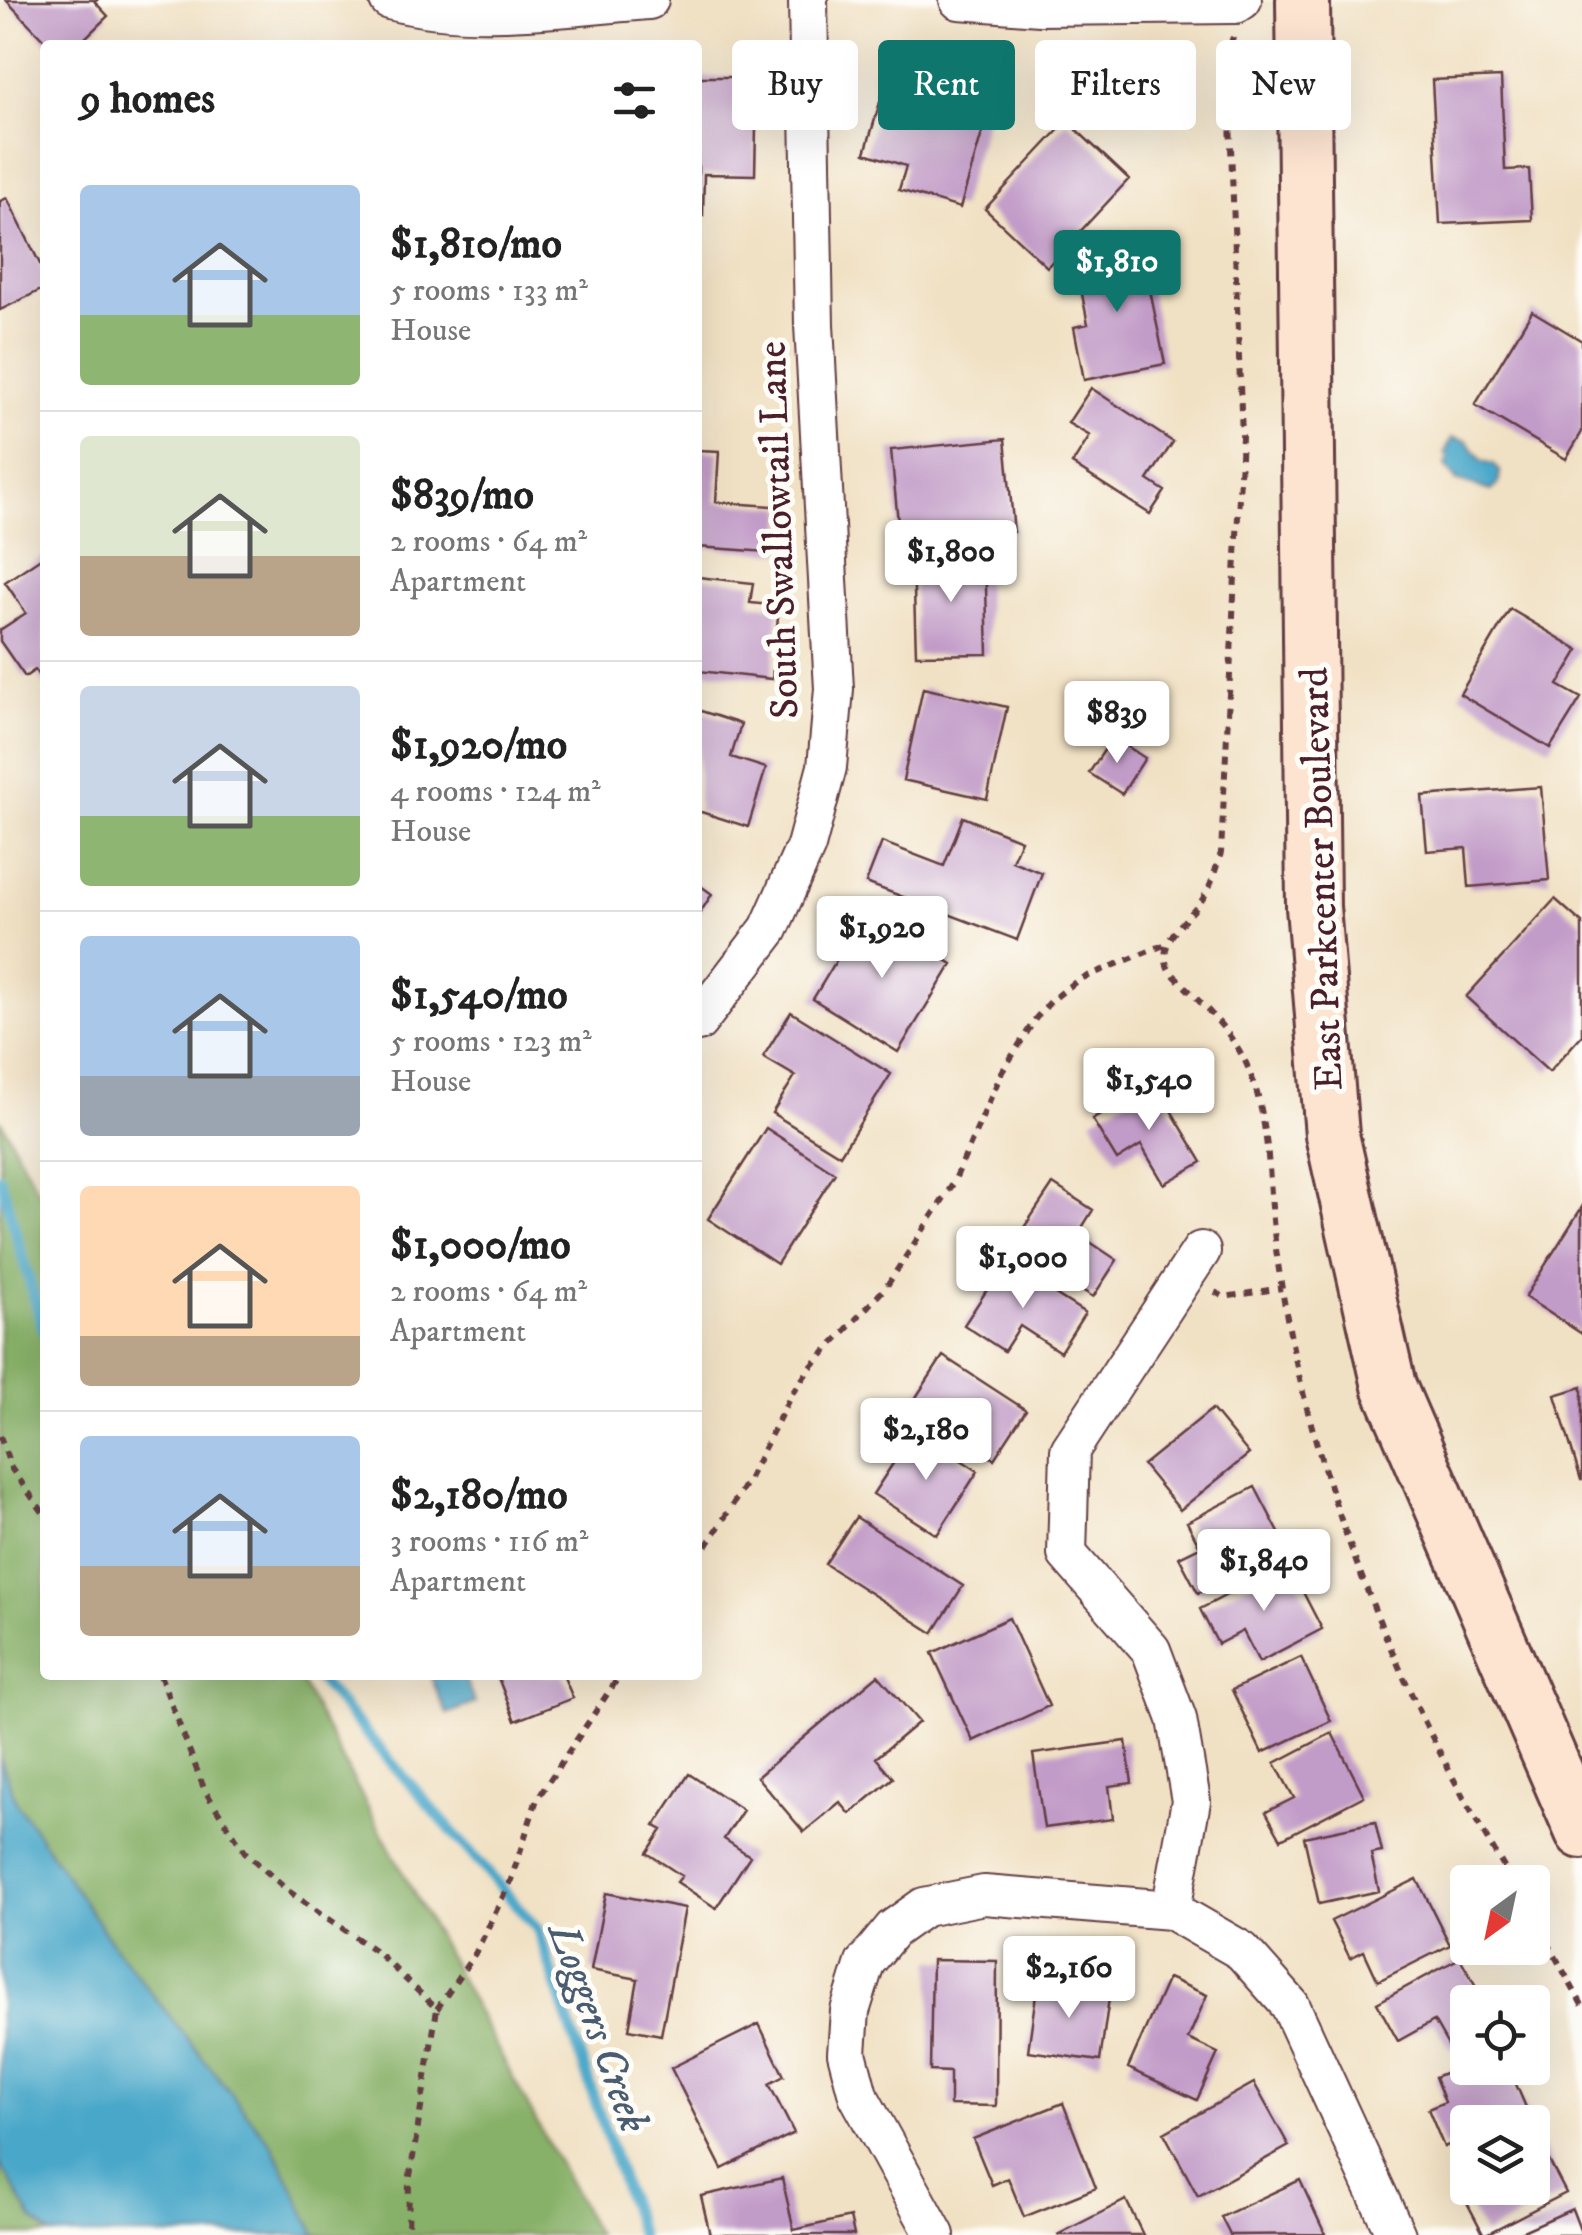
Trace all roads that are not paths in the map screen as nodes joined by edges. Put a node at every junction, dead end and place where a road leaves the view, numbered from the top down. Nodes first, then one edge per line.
1 (389, 0) edge
2 (648, 0) edge
3 (808, 0) edge
4 (959, 0) edge
5 (1242, 0) edge
6 (1304, 0) edge
7 (702, 1017) edge
8 (1194, 1262) road end
9 (1582, 1832) edge
10 (1171, 1910) junction
11 (935, 2235) edge
12 (1396, 2235) edge

1 - 2 street
3 - 7 street, South Swallowtail Lane
4 - 5 street
6 - 9 main road, East Parkcenter Boulevard
8 - 10 street
10 - 11 street
10 - 12 street

